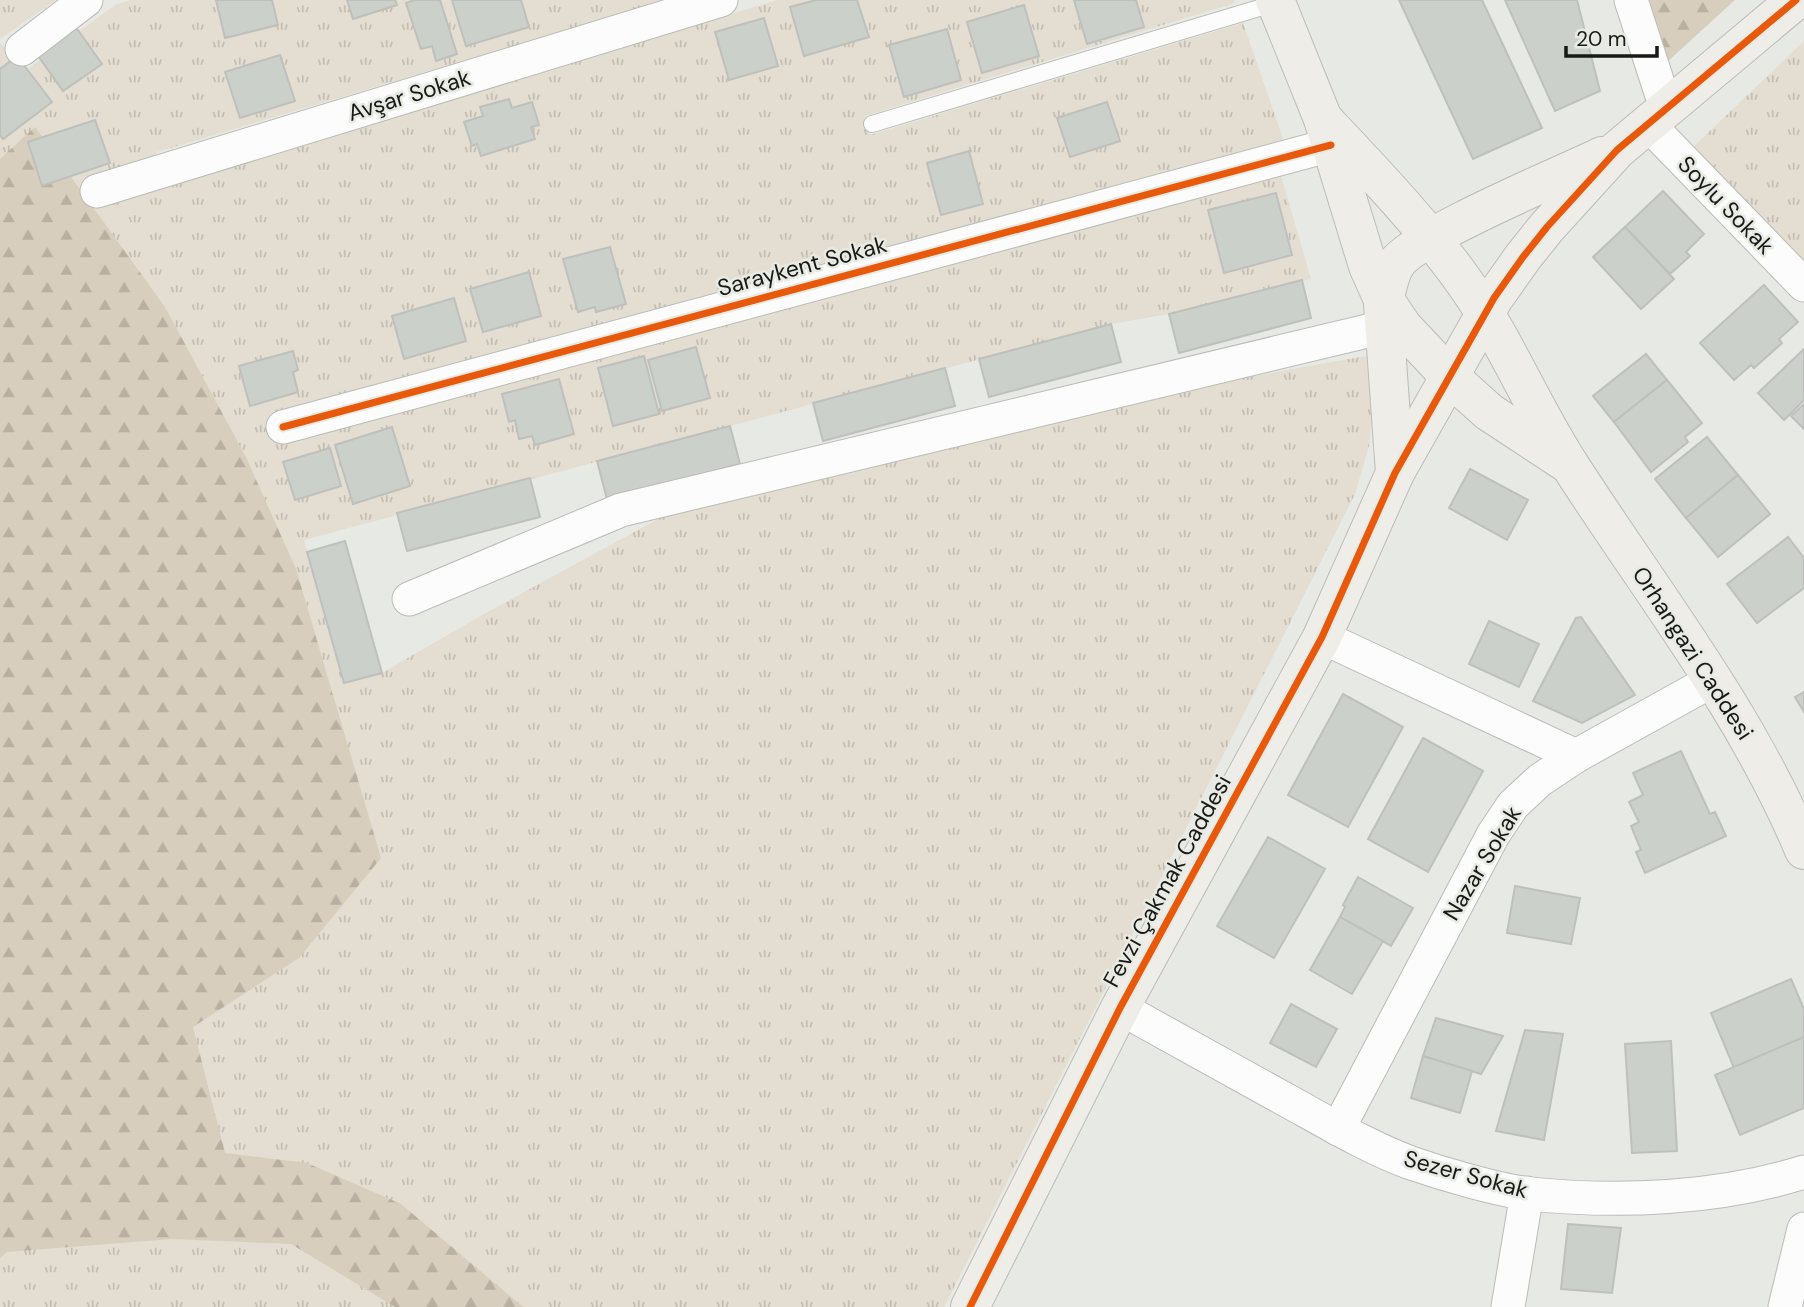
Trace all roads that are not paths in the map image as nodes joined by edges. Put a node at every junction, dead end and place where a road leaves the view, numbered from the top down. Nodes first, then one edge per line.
1 (86, 0) edge
2 (721, 0) edge
3 (1631, 0) edge
4 (1796, 0) edge
5 (1275, 1) edge
6 (22, 49) dead end
7 (1657, 116) junction
8 (872, 124) dead end
9 (1327, 132) junction
10 (1617, 149) junction
11 (97, 191) dead end
12 (1431, 238) junction
13 (1804, 285) edge
14 (1384, 313) junction
15 (1485, 314) junction
16 (1450, 377) junction
17 (283, 427) dead end
18 (1569, 464) junction
19 (1395, 473) junction
20 (409, 598) dead end
21 (1322, 637) junction
22 (1713, 680) junction
23 (1576, 756) junction
24 (1804, 850) edge
25 (1120, 1008) junction
26 (1338, 1129) junction
27 (1804, 1172) edge
28 (1527, 1194) junction
29 (1804, 1229) edge
30 (970, 1307) edge
31 (1508, 1307) edge
32 (1785, 1307) edge

1 - 6 street
2 - 11 street, Avşar Sokak
3 - 7 street
4 - 7 street
5 - 8 lane
5 - 9 street
7 - 10 street
7 - 13 street, Soylu Sokak
9 - 12 street, Orhangazi Caddesi
9 - 14 street
9 - 17 street, Saraykent Sokak
10 - 12 street
10 - 15 street, Fevzi Çakmak Caddesi
12 - 14 street
12 - 15 street, Orhangazi Caddesi
14 - 16 street
14 - 19 street
14 - 20 street
15 - 16 street, Fevzi Çakmak Caddesi
15 - 18 street, Orhangazi Caddesi
16 - 18 street
16 - 19 street, Fevzi Çakmak Caddesi
18 - 22 street, Orhangazi Caddesi
19 - 21 street, Fevzi Çakmak Caddesi
21 - 23 street
21 - 25 street, Fevzi Çakmak Caddesi
22 - 23 street, Nazar Sokak
22 - 24 street, Orhangazi Caddesi
23 - 26 street, Nazar Sokak
25 - 26 street, Sezer Sokak
25 - 30 street, Fevzi Çakmak Caddesi
26 - 28 street, Sezer Sokak
27 - 28 street, Sezer Sokak
28 - 31 street
29 - 32 street

